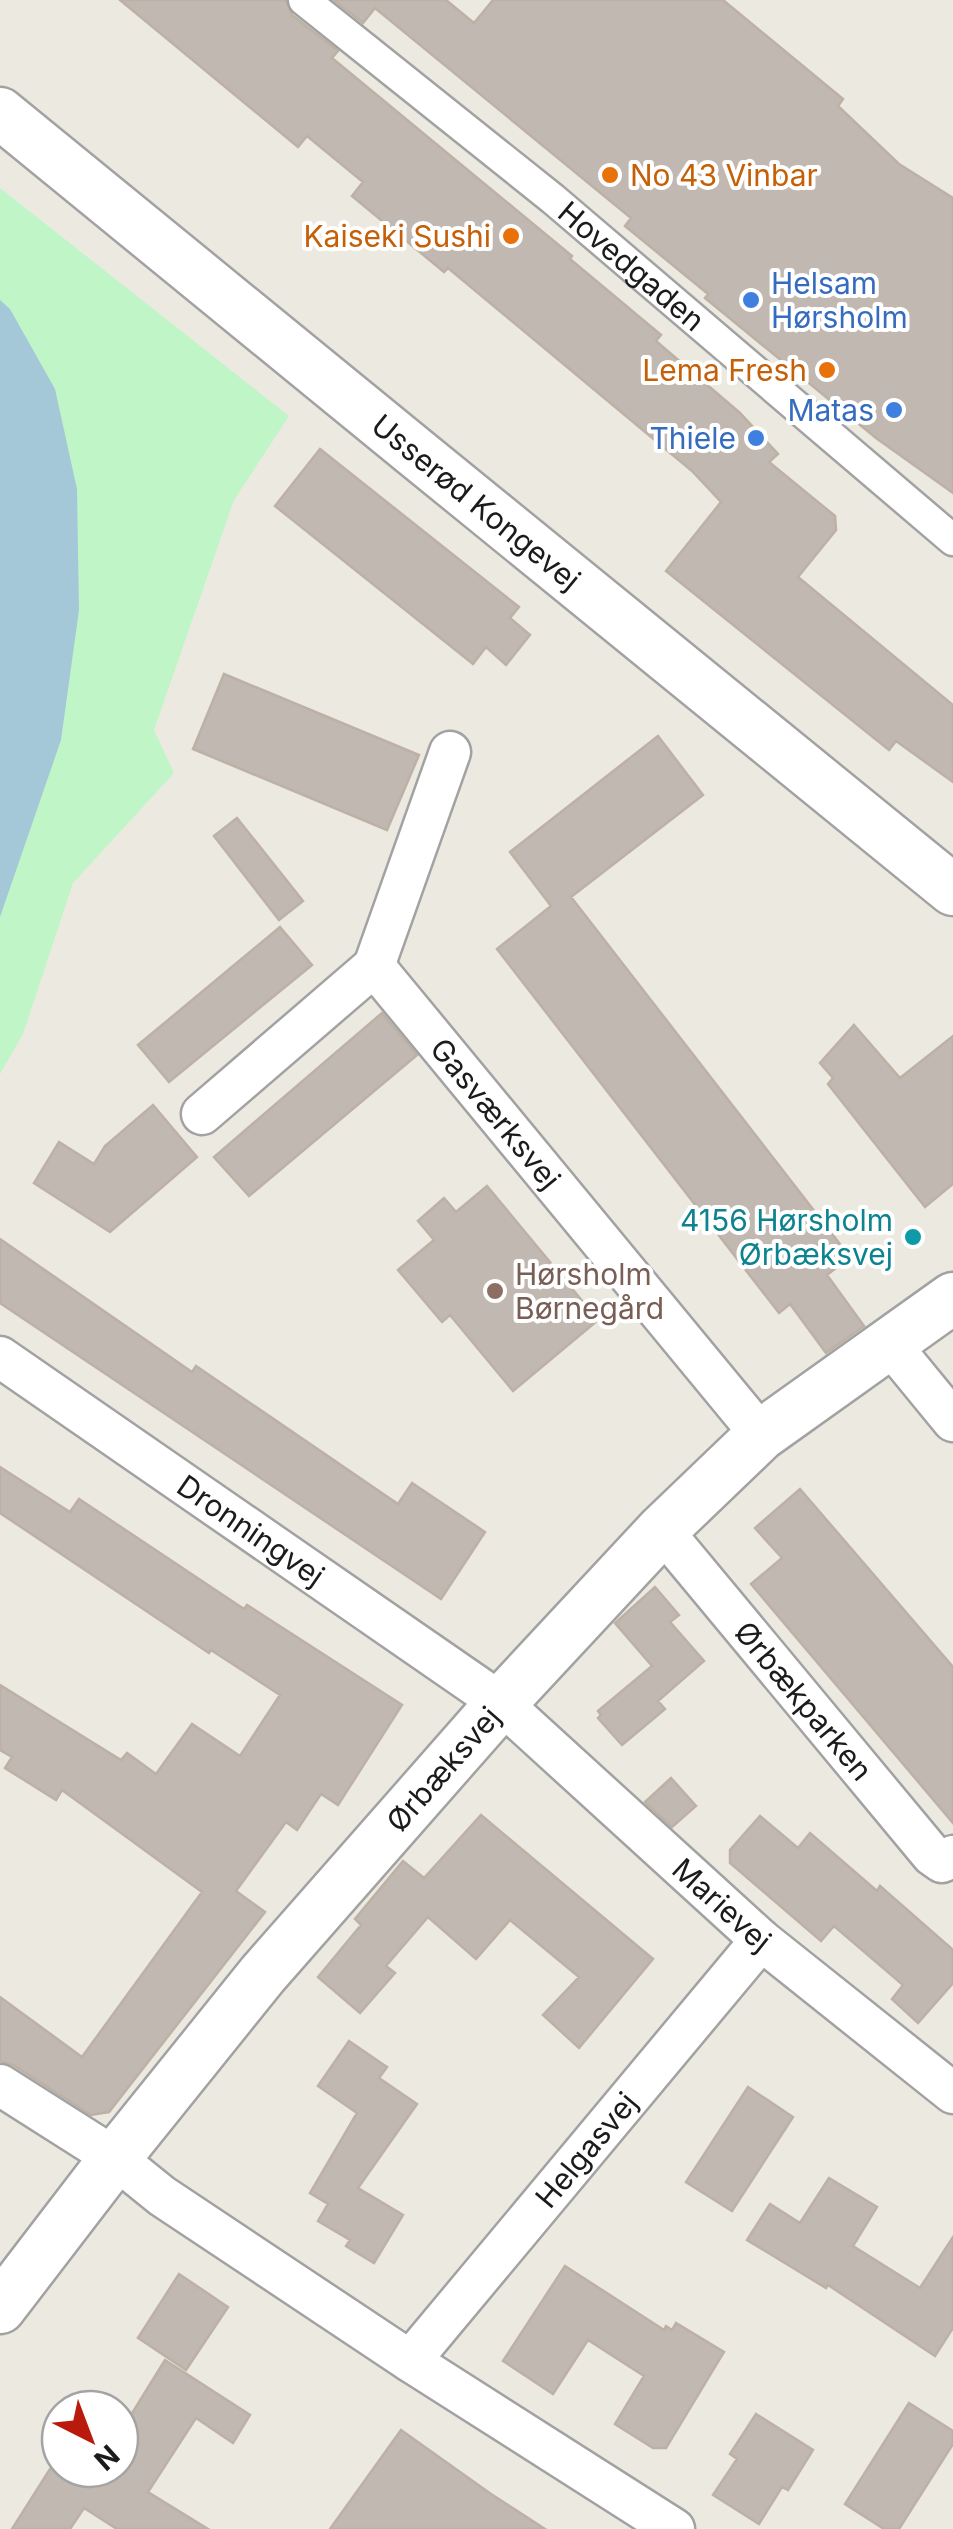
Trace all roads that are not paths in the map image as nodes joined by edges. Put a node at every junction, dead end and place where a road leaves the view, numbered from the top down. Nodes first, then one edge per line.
1 (304, 0) edge
2 (0, 113) edge
3 (953, 540) edge
4 (450, 752) dead end
5 (953, 890) edge
6 (374, 966) junction
7 (202, 1114) dead end
8 (953, 1298) edge
9 (888, 1343) junction
10 (0, 1357) edge
11 (953, 1421) edge
12 (762, 1435) junction
13 (662, 1530) junction
14 (501, 1703) junction
15 (953, 1856) edge
16 (762, 1940) junction
17 (0, 2085) edge
18 (953, 2093) edge
19 (115, 2158) junction
20 (0, 2308) edge
21 (410, 2361) junction
22 (674, 2529) edge

1 - 3 street, Hovedgaden
2 - 5 street, Usserød Kongevej
4 - 6 street
6 - 7 street
6 - 12 street, Gasværksvej
8 - 9 street, Ørbæksvej
9 - 11 street
9 - 12 street, Ørbæksvej
10 - 14 street, Dronningvej
12 - 13 street, Ørbæksvej
13 - 14 street, Ørbæksvej
13 - 15 street, Ørbækparken
14 - 16 street, Marievej
14 - 19 street, Ørbæksvej
16 - 18 street, Marievej
16 - 21 street, Helgasvej
17 - 19 street
19 - 20 street, Ørbæksvej
19 - 21 street
21 - 22 street

